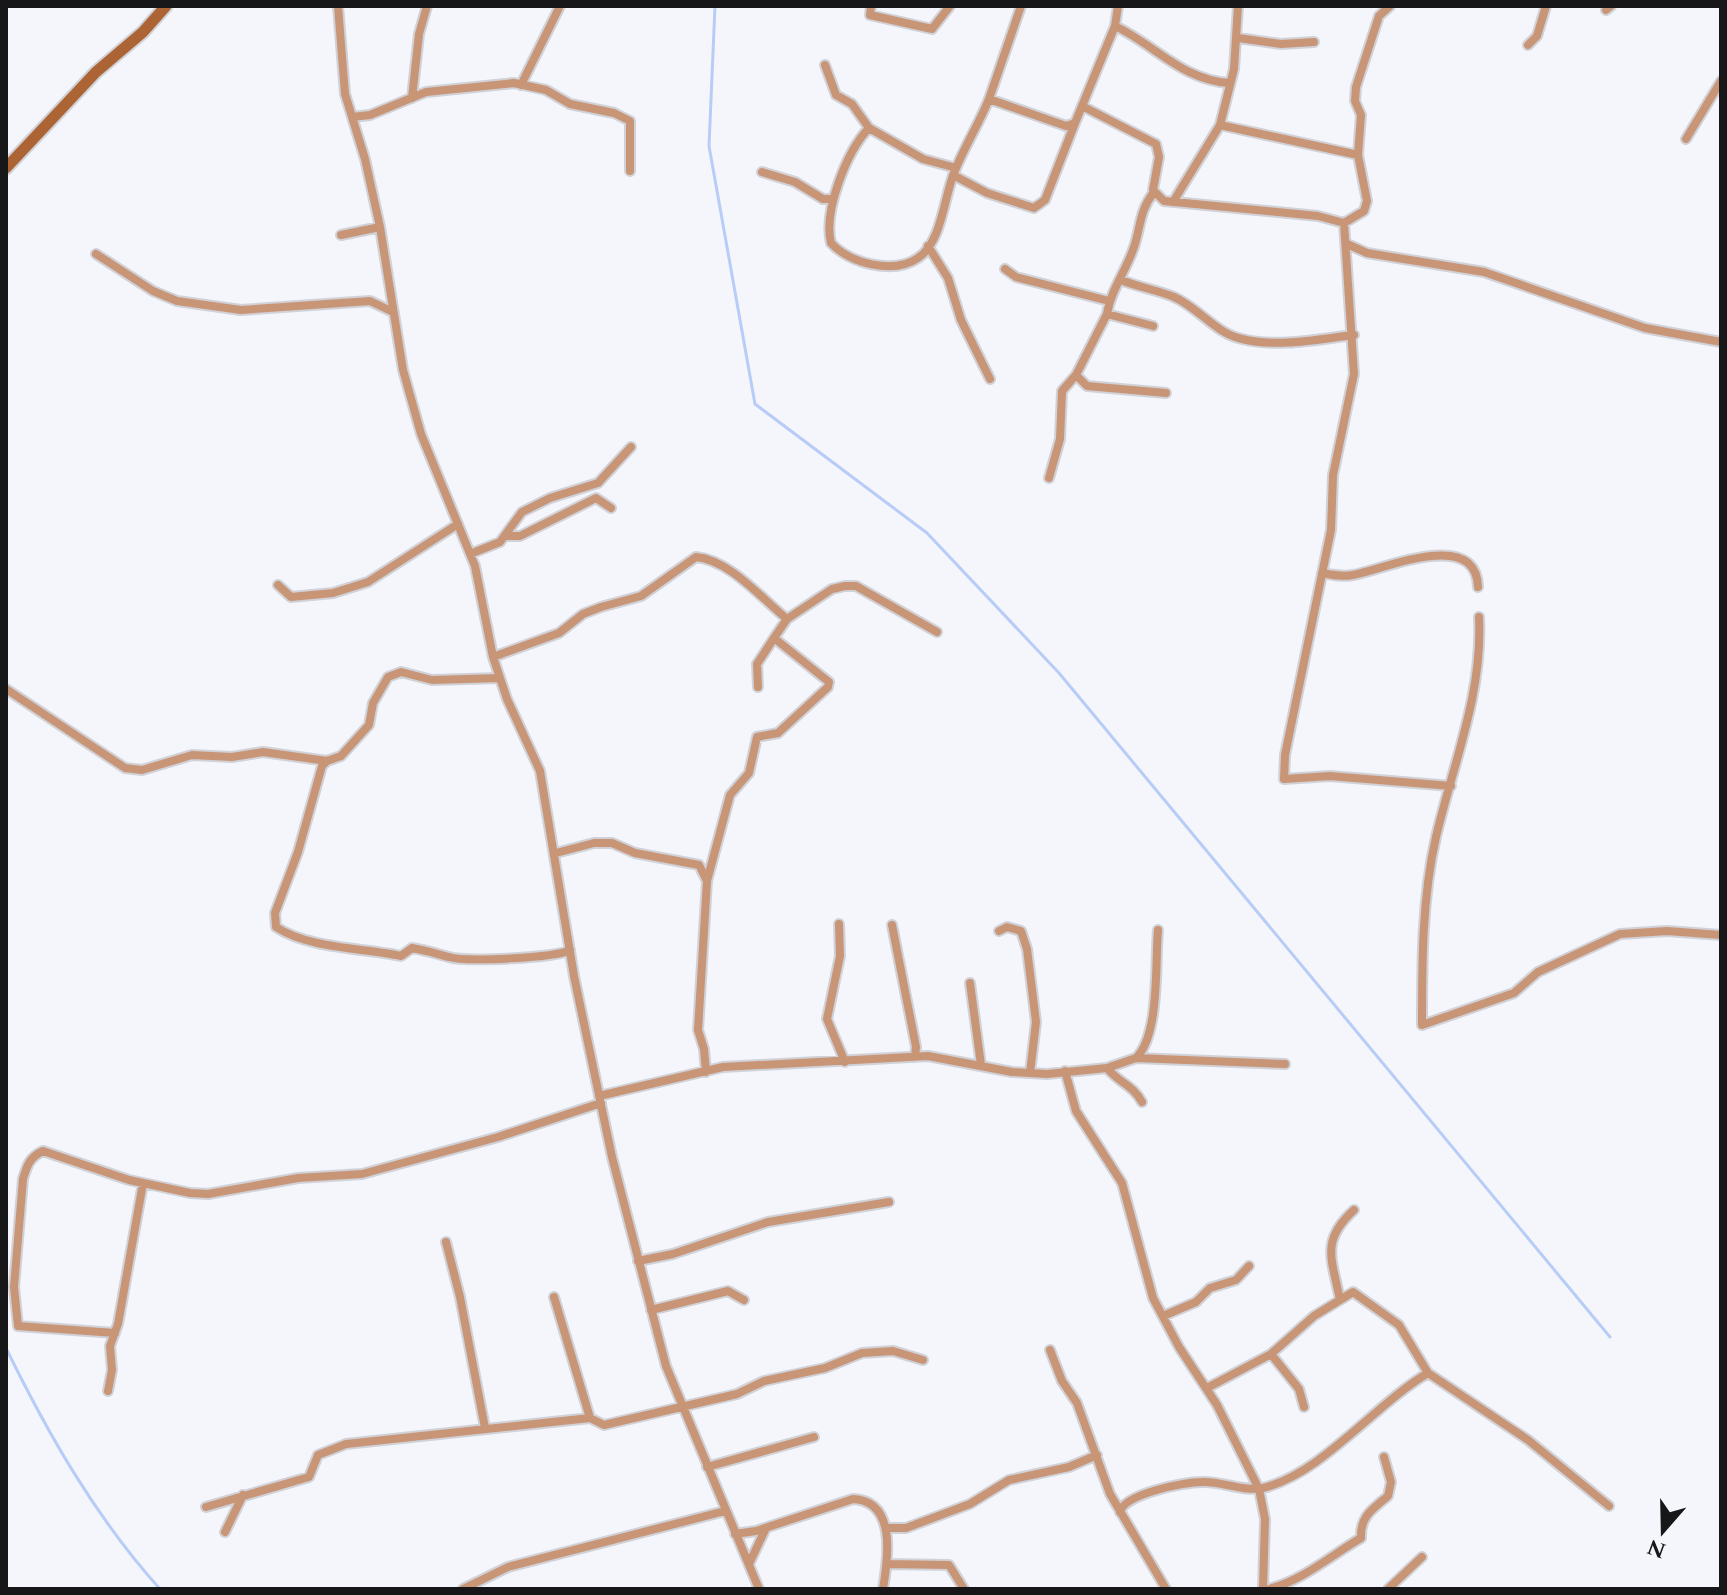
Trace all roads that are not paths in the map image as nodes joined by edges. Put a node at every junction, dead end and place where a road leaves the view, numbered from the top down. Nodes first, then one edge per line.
1 (166, 6) edge
2 (338, 6) edge
3 (427, 6) edge
4 (560, 6) edge
5 (871, 6) edge
6 (950, 6) edge
7 (1021, 6) edge
8 (1118, 6) edge
9 (1238, 6) edge
10 (1376, 6) edge
11 (1390, 6) edge
12 (1546, 6) edge
13 (1379, 16) junction
14 (1115, 26) junction
15 (1238, 38) junction
16 (1314, 42) dead end
17 (1528, 45) dead end
18 (825, 65) dead end
19 (1721, 81) edge
20 (1229, 83) junction
21 (521, 85) junction
22 (412, 98) junction
23 (989, 99) junction
24 (1084, 107) junction
25 (352, 117) junction
26 (1075, 123) junction
27 (1220, 125) junction
28 (869, 128) junction
29 (1686, 139) dead end
30 (1358, 155) junction
31 (6, 168) edge
32 (630, 171) dead end
33 (762, 172) dead end
34 (954, 172) junction
35 (1154, 192) junction
36 (832, 199) junction
37 (1173, 202) junction
38 (1344, 223) junction
39 (380, 227) junction
40 (341, 235) dead end
41 (1347, 244) junction
42 (928, 246) junction
43 (96, 254) dead end
44 (1005, 269) dead end
45 (1121, 280) junction
46 (1109, 301) junction
47 (393, 312) junction
48 (1107, 314) junction
49 (1153, 326) dead end
50 (1354, 335) junction
51 (1721, 342) edge
52 (1076, 375) junction
53 (990, 379) dead end
54 (1166, 393) dead end
55 (631, 447) dead end
56 (1049, 478) dead end
57 (611, 508) dead end
58 (458, 524) junction
59 (505, 536) junction
60 (470, 554) junction
61 (1322, 573) junction
62 (278, 585) dead end
63 (1478, 587) dead end
64 (1479, 617) dead end
65 (787, 619) junction
66 (937, 632) dead end
67 (774, 638) junction
68 (493, 657) junction
69 (500, 678) junction
70 (758, 687) dead end
71 (6, 689) edge
72 (327, 761) junction
73 (1451, 786) junction
74 (556, 853) junction
75 (707, 881) junction
76 (839, 924) dead end
77 (892, 925) dead end
78 (1158, 930) dead end
79 (999, 931) dead end
80 (1721, 935) edge
81 (570, 950) junction
82 (970, 983) dead end
83 (915, 1057) junction
84 (1136, 1058) junction
85 (845, 1062) junction
86 (1285, 1064) dead end
87 (981, 1065) junction
88 (1107, 1068) junction
89 (1065, 1071) junction
90 (706, 1072) junction
91 (1030, 1073) junction
92 (600, 1099) junction
93 (1142, 1102) dead end
94 (143, 1183) junction
95 (889, 1202) dead end
96 (1354, 1210) dead end
97 (446, 1242) dead end
98 (638, 1261) junction
99 (1249, 1266) dead end
100 (554, 1297) dead end
101 (744, 1300) dead end
102 (1340, 1300) junction
103 (651, 1310) junction
104 (1163, 1316) junction
105 (115, 1333) junction
106 (1050, 1350) dead end
107 (1271, 1354) junction
108 (923, 1360) dead end
109 (1428, 1373) junction
110 (1207, 1388) junction
111 (108, 1391) dead end
112 (681, 1405) junction
113 (1304, 1407) dead end
114 (590, 1418) junction
115 (485, 1428) junction
116 (814, 1437) dead end
117 (1097, 1455) junction
118 (1384, 1457) dead end
119 (707, 1467) junction
120 (1259, 1489) junction
121 (243, 1495) junction
122 (1609, 1506) dead end
123 (206, 1507) dead end
124 (725, 1511) junction
125 (1120, 1512) junction
126 (766, 1527) junction
127 (888, 1528) junction
128 (225, 1532) dead end
129 (735, 1534) junction
130 (1422, 1557) dead end
131 (749, 1564) junction
132 (887, 1564) junction
133 (463, 1589) edge
134 (759, 1589) edge
135 (883, 1589) edge
136 (964, 1589) edge
137 (1166, 1589) edge
138 (1266, 1589) edge
139 (1388, 1589) edge

1 - 31 main road
2 - 25 street
3 - 22 street
4 - 21 street
5 - 6 street
7 - 23 street
8 - 14 street
9 - 15 street
10 - 13 street
11 - 13 street
12 - 17 street
13 - 30 street
14 - 20 street
14 - 24 street
15 - 16 street
15 - 20 street
18 - 28 street
19 - 29 street
20 - 27 street
21 - 22 street
21 - 32 street
22 - 25 street
23 - 26 street
23 - 34 street
24 - 26 street
24 - 35 street
25 - 39 street
26 - 34 street
27 - 30 street
27 - 37 street
28 - 34 street
28 - 36 street
30 - 38 street
33 - 36 street
34 - 42 street
35 - 37 street
35 - 45 street
36 - 42 street
37 - 38 street
38 - 41 street
39 - 40 street
39 - 47 street
41 - 50 street
41 - 51 street
42 - 53 street
43 - 47 street
44 - 46 street
45 - 46 street
45 - 50 street
46 - 48 street
47 - 58 street
48 - 49 street
48 - 52 street
50 - 61 street
52 - 54 street
52 - 56 street
55 - 59 street
57 - 59 street
58 - 60 street
58 - 62 street
59 - 60 street
60 - 68 street
61 - 63 street
61 - 73 street
64 - 73 street
65 - 66 street
65 - 67 street
65 - 68 street
67 - 70 street
67 - 75 street
68 - 69 street
69 - 72 street
69 - 74 street
71 - 72 street
72 - 81 street
73 - 80 street
74 - 75 street
74 - 81 street
75 - 90 street
76 - 85 street
77 - 83 street
78 - 84 street
79 - 91 street
81 - 92 street
82 - 87 street
83 - 85 street
83 - 87 street
84 - 86 street
84 - 88 street
85 - 90 street
87 - 91 street
88 - 89 street
88 - 93 street
89 - 91 street
89 - 104 street
90 - 92 street
92 - 94 street
92 - 98 street
94 - 105 street
94 - 105 street
95 - 98 street
96 - 102 street
97 - 115 street
98 - 103 street
99 - 104 street
100 - 114 street
101 - 103 street
102 - 107 street
102 - 109 street
103 - 112 street
104 - 110 street
105 - 111 street
106 - 117 street
107 - 110 street
107 - 113 street
108 - 112 street
109 - 120 street
109 - 122 street
110 - 120 street
112 - 114 street
112 - 119 street
114 - 115 street
115 - 121 street
116 - 119 street
117 - 125 street
117 - 127 street
118 - 138 street
119 - 124 street
120 - 125 street
120 - 138 street
121 - 123 street
121 - 128 street
124 - 129 street
124 - 133 street
125 - 137 street
126 - 127 street
126 - 129 street
126 - 131 street
127 - 132 street
129 - 131 street
130 - 139 street
131 - 134 street
132 - 135 street
132 - 136 street

